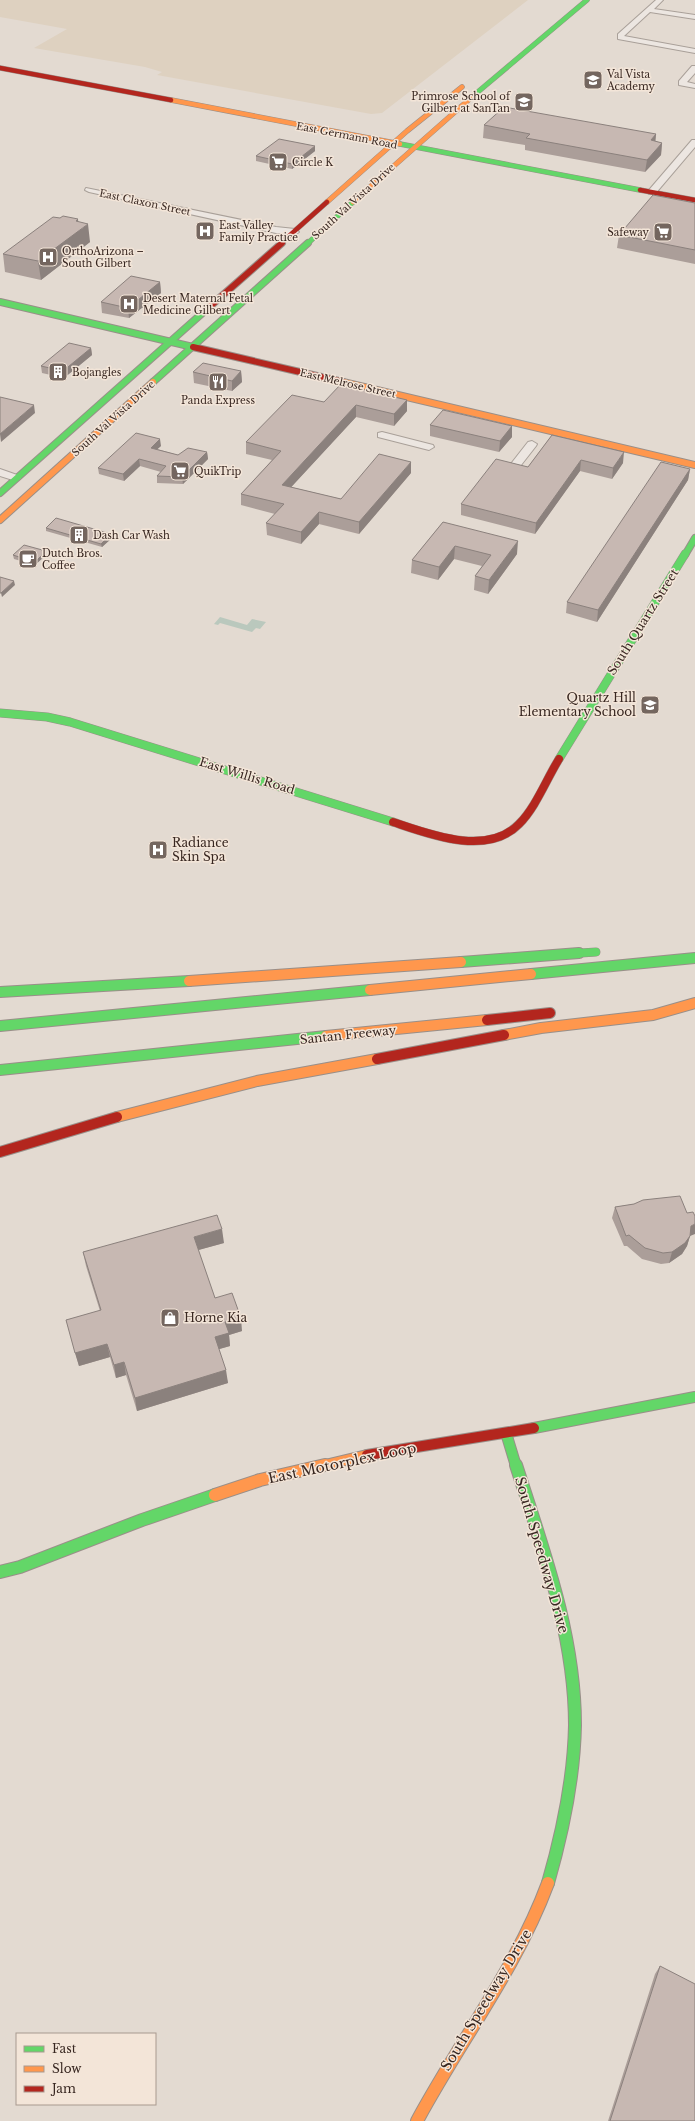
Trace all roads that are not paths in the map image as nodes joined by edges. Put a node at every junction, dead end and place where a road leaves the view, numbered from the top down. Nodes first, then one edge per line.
1 (587, 0) edge
2 (660, 0) edge
3 (649, 10) junction
4 (695, 17) edge
5 (533, 30) dead end
6 (548, 33) junction
7 (695, 51) edge
8 (0, 61) edge
9 (16, 64) junction
10 (695, 68) edge
11 (2, 70) edge
12 (481, 77) dead end
13 (493, 79) junction
14 (469, 82) dead end
15 (695, 86) edge
16 (402, 136) junction
17 (421, 140) junction
18 (695, 142) edge
19 (393, 144) junction
20 (413, 147) junction
21 (683, 156) junction
22 (695, 158) edge
23 (658, 184) junction
24 (89, 190) dead end
25 (695, 191) edge
26 (652, 192) junction
27 (695, 200) edge
28 (295, 232) junction
29 (314, 236) junction
30 (0, 302) edge
31 (171, 342) junction
32 (190, 347) junction
33 (382, 435) dead end
34 (532, 444) dead end
35 (430, 447) dead end
36 (695, 465) edge
37 (514, 467) edge
38 (0, 472) edge
39 (28, 481) junction
40 (0, 493) edge
41 (0, 520) edge
42 (695, 538) edge
43 (0, 713) edge
44 (493, 838) joint
45 (609, 951) dead end
46 (695, 958) edge
47 (0, 992) edge
48 (695, 1000) edge
49 (665, 1002) dead end
50 (695, 1003) edge
51 (558, 1012) dead end
52 (0, 1026) edge
53 (0, 1070) edge
54 (0, 1152) edge
55 (695, 1397) edge
56 (506, 1433) junction
57 (0, 1572) edge
58 (417, 2121) edge

1 - 6 main road, South Val Vista Drive
2 - 3 street
3 - 4 street
3 - 7 street
5 - 6 main road
6 - 13 main road, South Val Vista Drive
8 - 9 main road, East Germann Road
9 - 11 main road
9 - 16 main road, East Germann Road
10 - 15 street
11 - 19 main road, East Germann Road
12 - 13 main road
13 - 17 main road, South Val Vista Drive
14 - 16 main road, South Val Vista Drive
16 - 17 main road, East Germann Road
16 - 19 main road, South Val Vista Drive
17 - 20 main road, South Val Vista Drive
17 - 23 main road, East Germann Road
18 - 21 street
19 - 20 main road, East Germann Road
19 - 28 main road, South Val Vista Drive
20 - 26 main road, East Germann Road
20 - 29 main road, South Val Vista Drive
21 - 22 street
21 - 23 street
23 - 25 main road, East Germann Road
23 - 26 street
24 - 28 street, East Claxon Street
26 - 27 main road, East Germann Road
28 - 29 main road
28 - 31 main road, South Val Vista Drive
29 - 32 main road, South Val Vista Drive
30 - 31 main road, East Melrose Street
31 - 32 main road, East Melrose Street
31 - 39 main road, South Val Vista Drive
32 - 36 main road, East Melrose Street
32 - 39 main road, South Val Vista Drive
33 - 35 street
34 - 37 street
38 - 39 street
39 - 40 main road, South Val Vista Drive
39 - 41 main road, South Val Vista Drive
42 - 44 main road, South Quartz Street
43 - 44 main road, East Willis Road
45 - 47 main road
46 - 52 main road
48 - 49 main road
50 - 54 main road
51 - 53 main road, Santan Freeway
55 - 56 main road, East Motorplex Loop
56 - 57 main road, East Motorplex Loop
56 - 58 main road, South Speedway Drive

